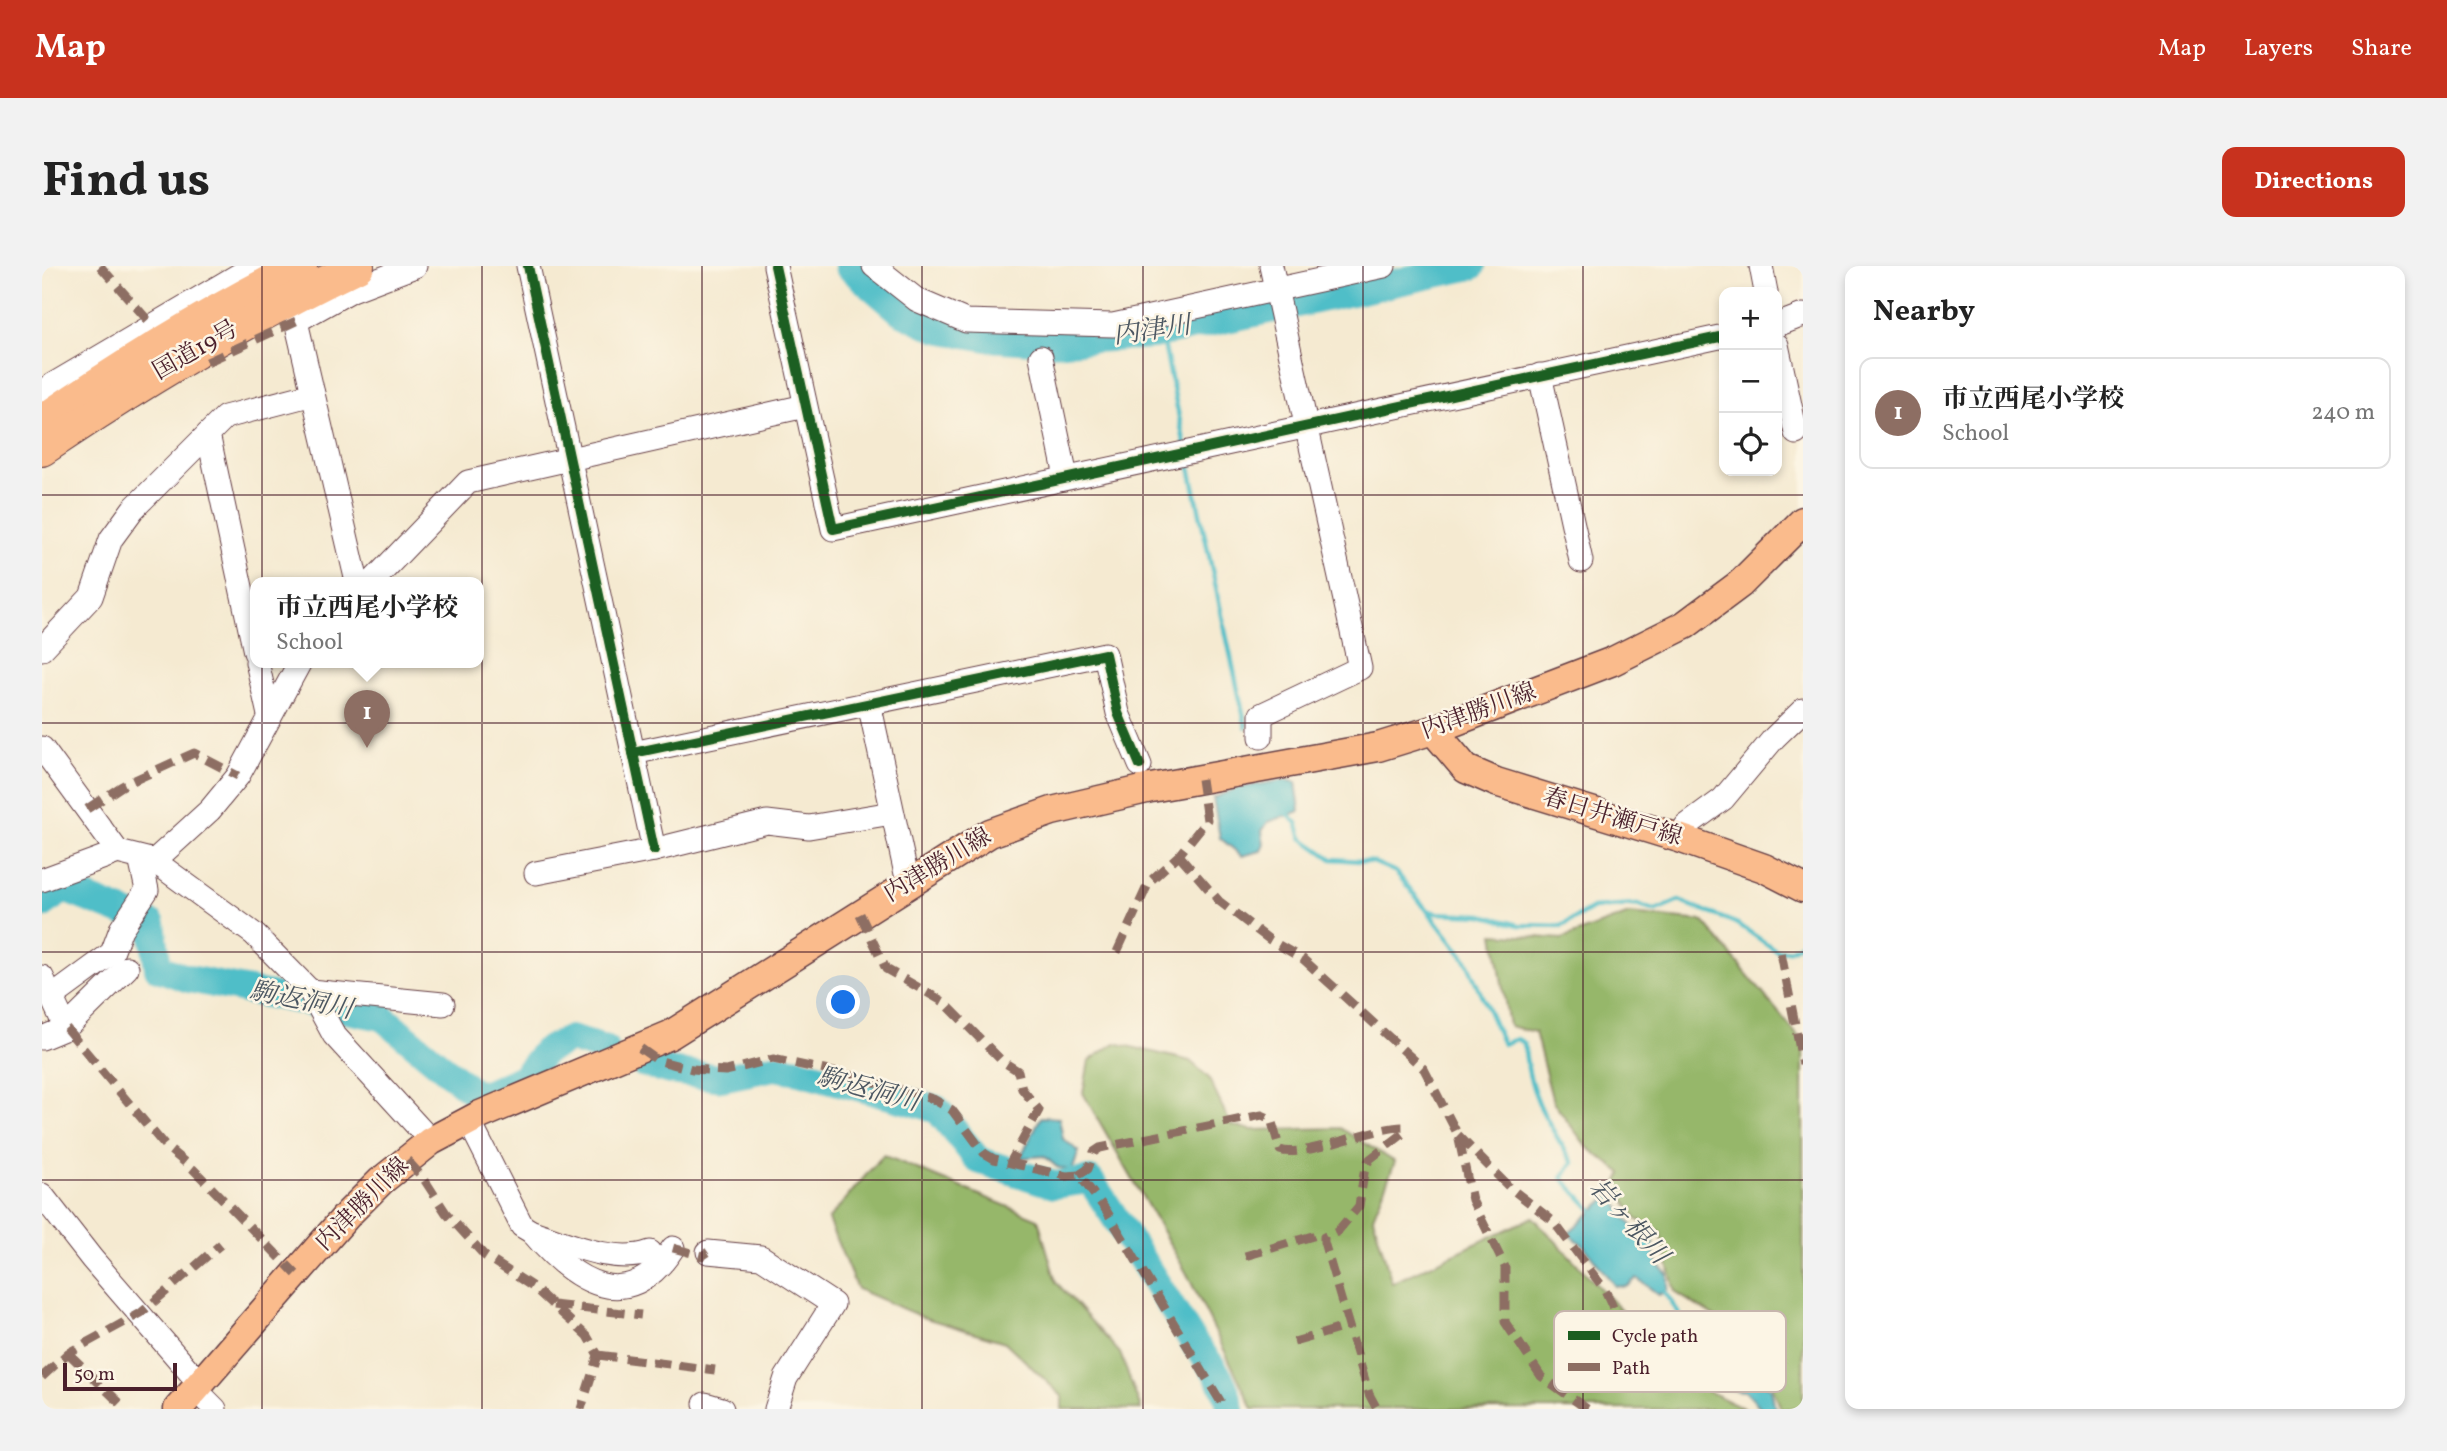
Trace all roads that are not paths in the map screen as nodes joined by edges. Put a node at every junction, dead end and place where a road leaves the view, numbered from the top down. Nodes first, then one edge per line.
1 (254, 266) edge
2 (301, 266) edge
3 (358, 266) edge
4 (415, 266) edge
5 (528, 266) edge
6 (775, 266) edge
7 (874, 266) edge
8 (1384, 266) edge
9 (1760, 266) edge
10 (1274, 277) edge
11 (1765, 287) edge
12 (1803, 315) edge
13 (1782, 323) edge
14 (1719, 337) edge
15 (1778, 350) edge
16 (1041, 357) dead end
17 (1540, 376) junction
18 (42, 390) edge
19 (313, 394) junction
20 (805, 406) junction
21 (42, 421) edge
22 (1307, 425) junction
23 (1796, 433) dead end
24 (208, 434) junction
25 (42, 450) edge
26 (569, 457) junction
27 (1066, 477) junction
28 (1803, 521) edge
29 (1581, 561) dead end
30 (356, 577) edge
31 (377, 577) edge
32 (250, 629) edge
33 (42, 649) edge
34 (258, 668) edge
35 (296, 668) edge
36 (869, 703) junction
37 (1803, 710) edge
38 (269, 715) junction
39 (1433, 730) junction
40 (1261, 737) dead end
41 (42, 748) edge
42 (633, 753) junction
43 (1140, 765) dead end
44 (892, 813) junction
45 (1679, 838) junction
46 (654, 850) junction
47 (137, 857) junction
48 (536, 873) dead end
49 (42, 880) edge
50 (908, 883) junction
51 (1803, 888) edge
52 (127, 968) dead end
53 (47, 987) edge
54 (310, 991) junction
55 (443, 1004) dead end
56 (66, 1028) junction
57 (42, 1038) edge
58 (469, 1121) junction
59 (431, 1141) junction
60 (42, 1195) edge
61 (532, 1232) junction
62 (673, 1248) dead end
63 (650, 1252) dead end
64 (708, 1252) dead end
65 (197, 1398) edge
66 (776, 1409) edge

1 - 18 street
2 - 21 highway, 国道19号
3 - 25 highway, 国道19号
4 - 19 street
5 - 26 street
6 - 20 street
7 - 10 street
8 - 10 street
9 - 11 street
10 - 22 street
12 - 13 street
14 - 17 street
15 - 23 street
16 - 27 street
17 - 22 street
17 - 29 street
19 - 24 street
19 - 30 street
20 - 26 street
20 - 27 street
22 - 27 street
22 - 40 street
24 - 32 street
24 - 33 street
26 - 31 street
26 - 42 street
28 - 39 main road, 内津勝川線
34 - 38 street
35 - 38 street
36 - 42 street
36 - 43 street
36 - 44 street
37 - 45 street
38 - 47 street
39 - 45 main road, 春日井瀬戸線
39 - 50 main road, 内津勝川線
41 - 47 street
42 - 46 street
44 - 46 street
44 - 50 street
45 - 51 main road, 春日井瀬戸線
46 - 48 street
47 - 49 street
47 - 53 street
47 - 54 street
50 - 58 main road, 内津勝川線
52 - 56 street
53 - 56 street
54 - 55 street
54 - 59 street
56 - 57 street
58 - 59 main road, 内津勝川線
58 - 61 street
59 - 65 main road, 内津勝川線
60 - 65 street
61 - 62 street
61 - 63 street
64 - 66 street

